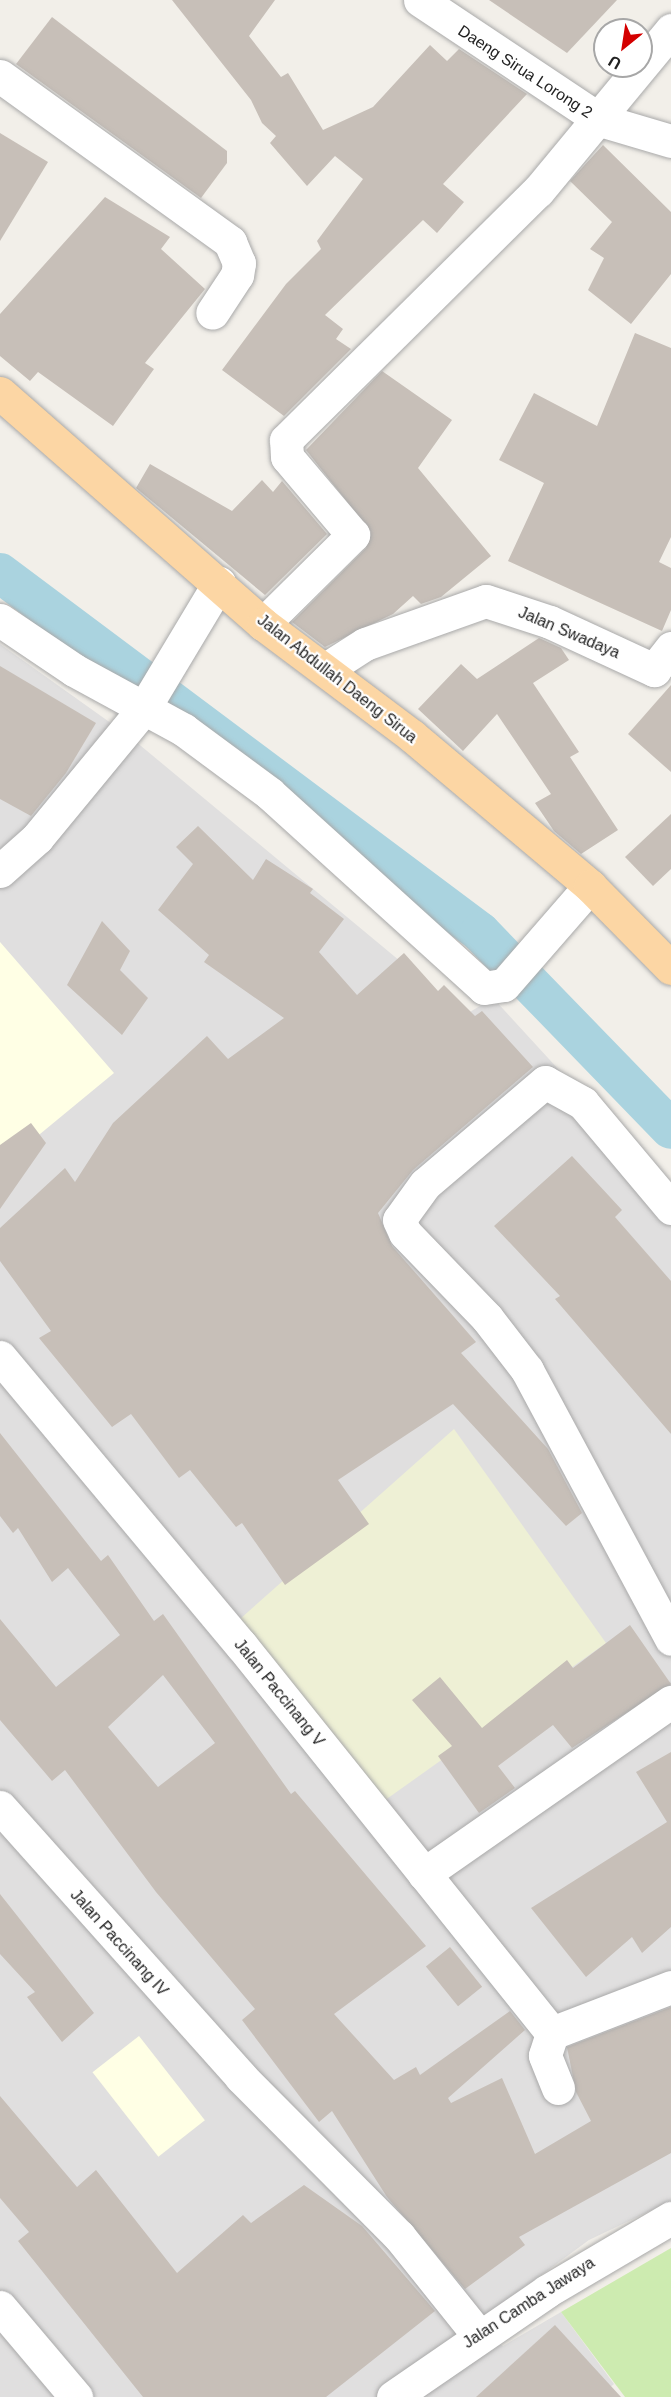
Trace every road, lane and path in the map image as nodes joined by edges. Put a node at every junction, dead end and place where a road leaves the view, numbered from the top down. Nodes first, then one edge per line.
1 (420, 0) edge
2 (671, 30) edge
3 (0, 76) edge
4 (600, 120) junction
5 (671, 141) edge
6 (212, 313) dead end
7 (0, 393) edge
8 (219, 583) junction
9 (0, 620) edge
10 (263, 624) junction
11 (671, 648) edge
12 (326, 669) junction
13 (149, 698) junction
14 (0, 871) edge
15 (584, 894) junction
16 (671, 968) edge
17 (671, 1208) edge
18 (0, 1357) edge
19 (671, 1639) edge
20 (671, 1702) edge
21 (0, 1807) edge
22 (424, 1874) junction
23 (671, 1987) edge
24 (552, 2033) junction
25 (558, 2088) dead end
26 (671, 2218) edge
27 (0, 2307) edge
28 (479, 2336) junction
29 (76, 2397) edge
30 (393, 2397) edge

1 - 4 street, Daeng Sirua Lorong 2
2 - 4 street
3 - 6 street
4 - 5 street, Daeng Sirua Lorong 2
4 - 10 street
7 - 8 main road, Jalan Abdullah Daeng Sirua
8 - 10 main road, Jalan Abdullah Daeng Sirua
8 - 13 street
9 - 13 street
10 - 12 main road, Jalan Abdullah Daeng Sirua
11 - 12 street, Jalan Swadaya
12 - 15 main road, Jalan Abdullah Daeng Sirua
13 - 14 street
13 - 15 street
15 - 16 main road, Jalan Abdullah Daeng Sirua
17 - 19 street
18 - 22 street, Jalan Paccinang V
20 - 22 street
21 - 28 street, Jalan Paccinang IV
22 - 24 street, Jalan Paccinang V
23 - 24 street
24 - 25 street
26 - 28 street, Jalan Camba Jawaya
27 - 29 street
28 - 30 street, Jalan Camba Jawaya

